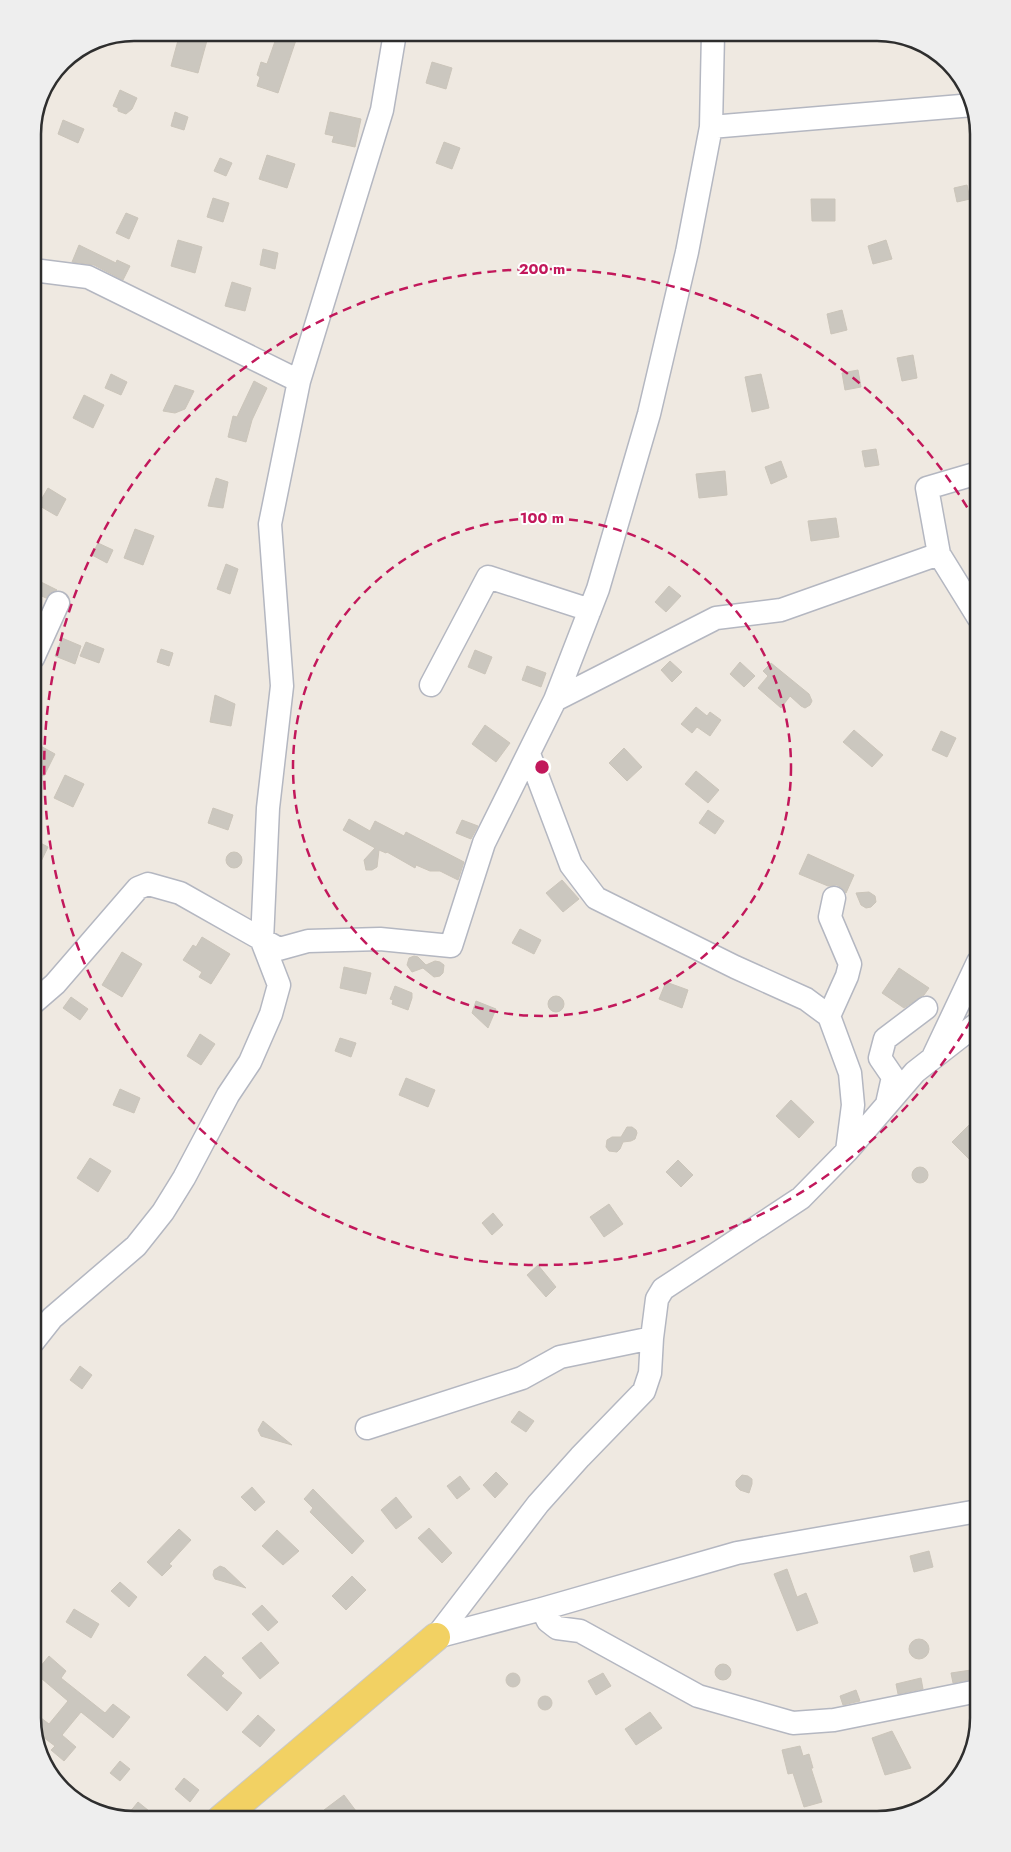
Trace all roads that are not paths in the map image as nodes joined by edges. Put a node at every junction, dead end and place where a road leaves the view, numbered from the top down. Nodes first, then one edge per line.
1 (394, 41) edge
2 (713, 41) edge
3 (965, 106) edge
4 (712, 128) junction
5 (41, 271) edge
6 (299, 381) junction
7 (970, 475) edge
8 (939, 554) junction
9 (58, 603) dead end
10 (970, 604) edge
11 (590, 610) junction
12 (41, 640) edge
13 (431, 685) dead end
14 (555, 700) junction
15 (529, 754) junction
16 (834, 898) dead end
17 (262, 940) junction
18 (970, 979) edge
19 (41, 996) edge
20 (926, 1008) dead end
21 (829, 1016) junction
22 (970, 1029) edge
23 (933, 1058) junction
24 (887, 1104) junction
25 (847, 1151) junction
26 (41, 1331) edge
27 (652, 1338) junction
28 (367, 1428) dead end
29 (970, 1512) edge
30 (542, 1609) junction
31 (436, 1637) junction
32 (970, 1692) edge
33 (230, 1811) edge

1 - 6 street
2 - 4 street
3 - 4 street
4 - 11 street
5 - 6 street
6 - 17 street
7 - 8 street
8 - 10 street
8 - 14 street
9 - 12 street
11 - 13 street
11 - 14 street
14 - 15 street
15 - 17 street
15 - 21 street
16 - 21 street
17 - 19 street
17 - 26 street
18 - 23 street
20 - 24 street
21 - 25 street
22 - 23 street
23 - 24 street
24 - 25 street
25 - 27 street
27 - 28 street
27 - 31 street
29 - 30 street
30 - 31 street
30 - 32 street
31 - 33 main road

